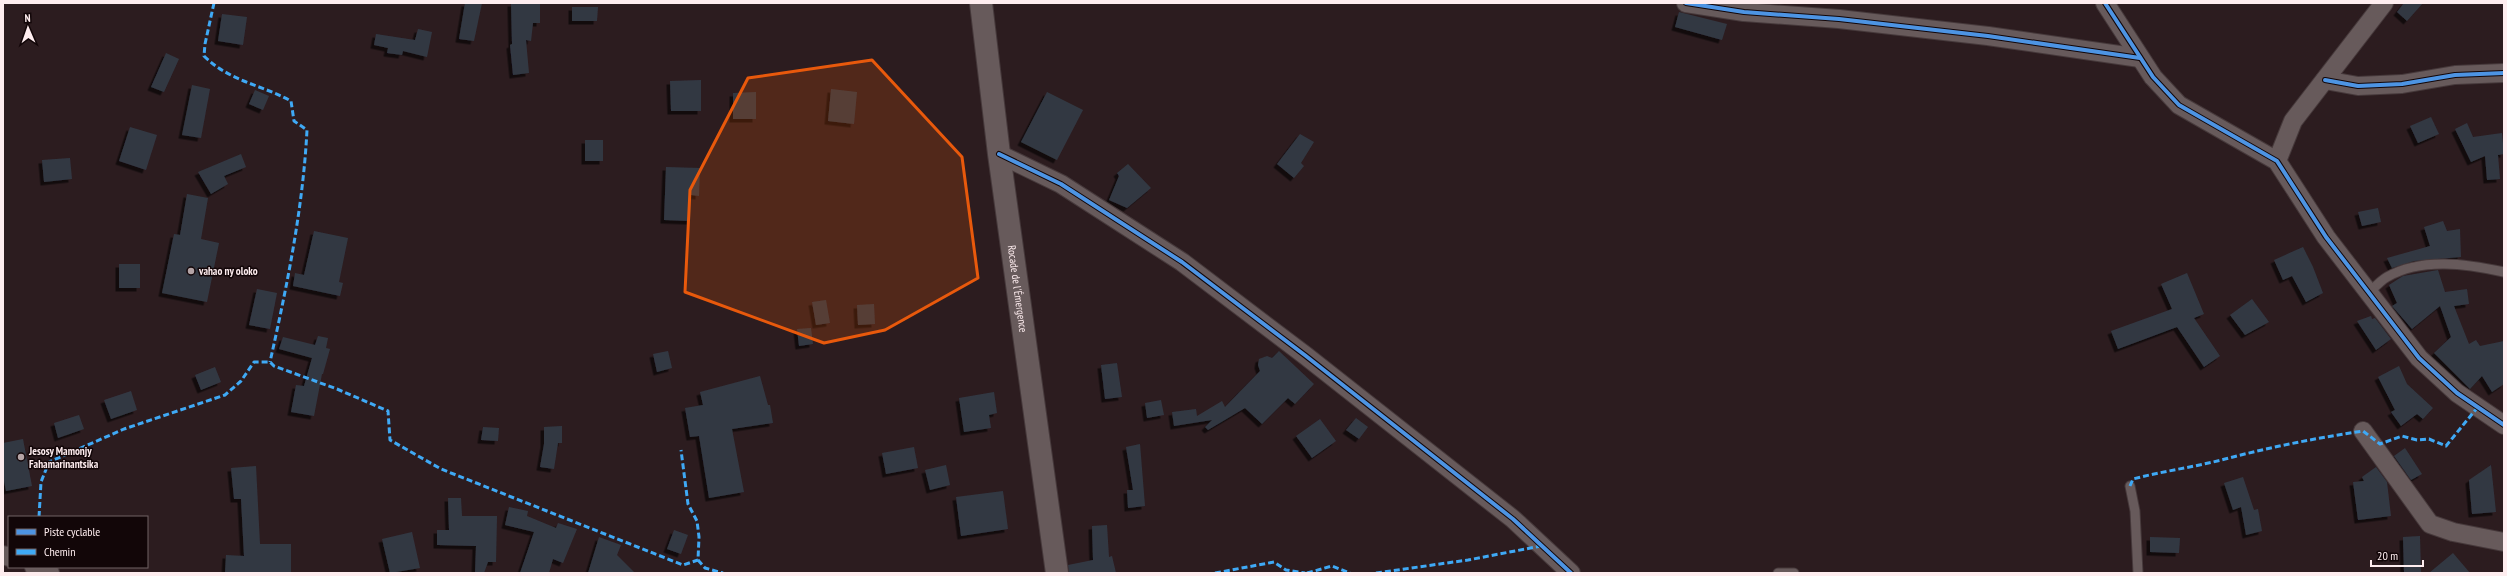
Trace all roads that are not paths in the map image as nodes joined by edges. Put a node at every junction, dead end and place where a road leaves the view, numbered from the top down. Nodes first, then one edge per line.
1 (981, 3) edge
2 (1686, 3) edge
3 (2105, 3) edge
4 (2384, 3) edge
5 (2140, 58) junction
6 (2504, 73) edge
7 (2325, 80) junction
8 (999, 154) junction
9 (2277, 161) junction
10 (2504, 272) edge
11 (2368, 293) junction
12 (2504, 425) edge
13 (2363, 431) dead end
14 (2130, 486) dead end
15 (2504, 542) edge
16 (37, 568) edge
17 (50, 573) edge
18 (1057, 573) edge
19 (1570, 573) edge
20 (1778, 573) edge
21 (1794, 573) edge
22 (2138, 573) edge

1 - 8 street, Rocade de l'Émergence
2 - 5 street
3 - 5 street
4 - 7 street
5 - 9 street
6 - 7 street
7 - 9 street
8 - 18 street, Rocade de l'Émergence
8 - 19 street
9 - 11 street
10 - 11 lane
11 - 12 street
13 - 15 street
14 - 22 lane
16 - 17 street
20 - 21 lane

